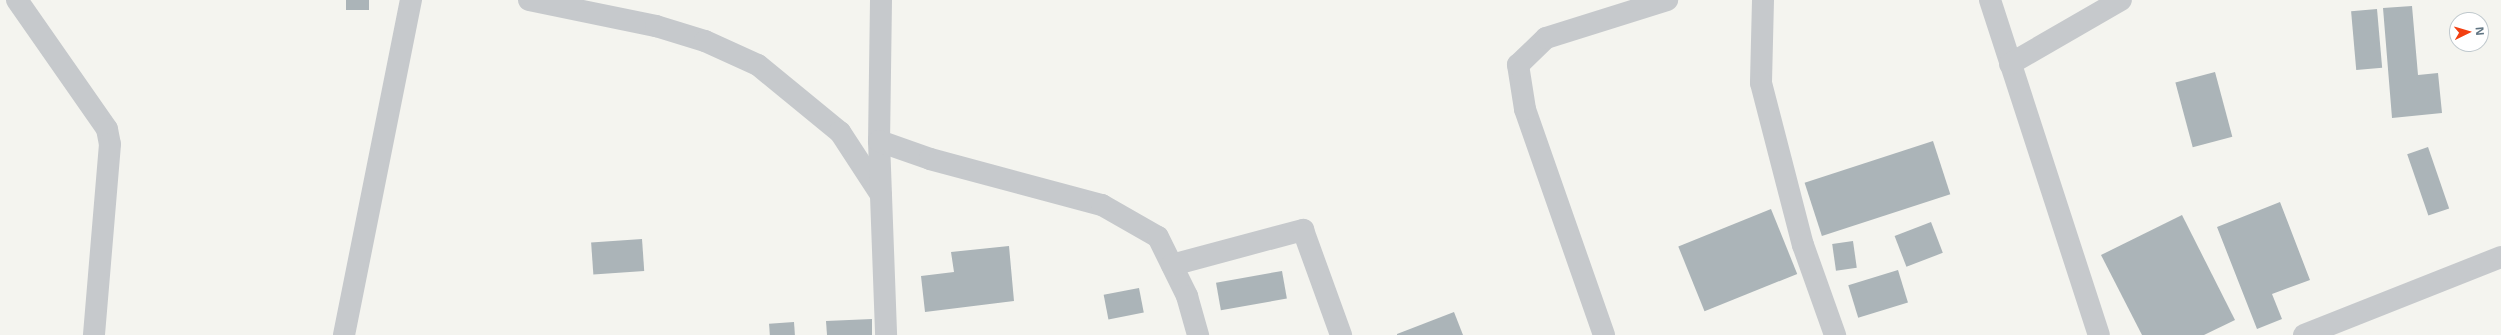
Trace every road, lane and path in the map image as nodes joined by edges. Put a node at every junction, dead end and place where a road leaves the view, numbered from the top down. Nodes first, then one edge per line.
1 (17, 0) edge
2 (411, 0) edge
3 (529, 0) edge
4 (881, 0) edge
5 (1667, 0) edge
6 (1763, 0) edge
7 (1990, 0) edge
8 (2120, 0) edge
9 (2010, 64) junction
10 (880, 142) junction
11 (881, 195) junction
12 (2501, 257) edge
13 (1172, 265) junction
14 (94, 335) edge
15 (344, 335) edge
16 (886, 335) edge
17 (1198, 335) edge
18 (1341, 335) edge
19 (1604, 335) edge
20 (1835, 335) edge
21 (2099, 335) edge
22 (2304, 335) edge

1 - 14 street
2 - 15 street
3 - 11 street
4 - 10 street
5 - 19 street
6 - 20 street
7 - 9 street
8 - 9 street
9 - 21 street
10 - 11 street
10 - 13 street
11 - 16 street
12 - 22 street
13 - 17 street
13 - 18 street

